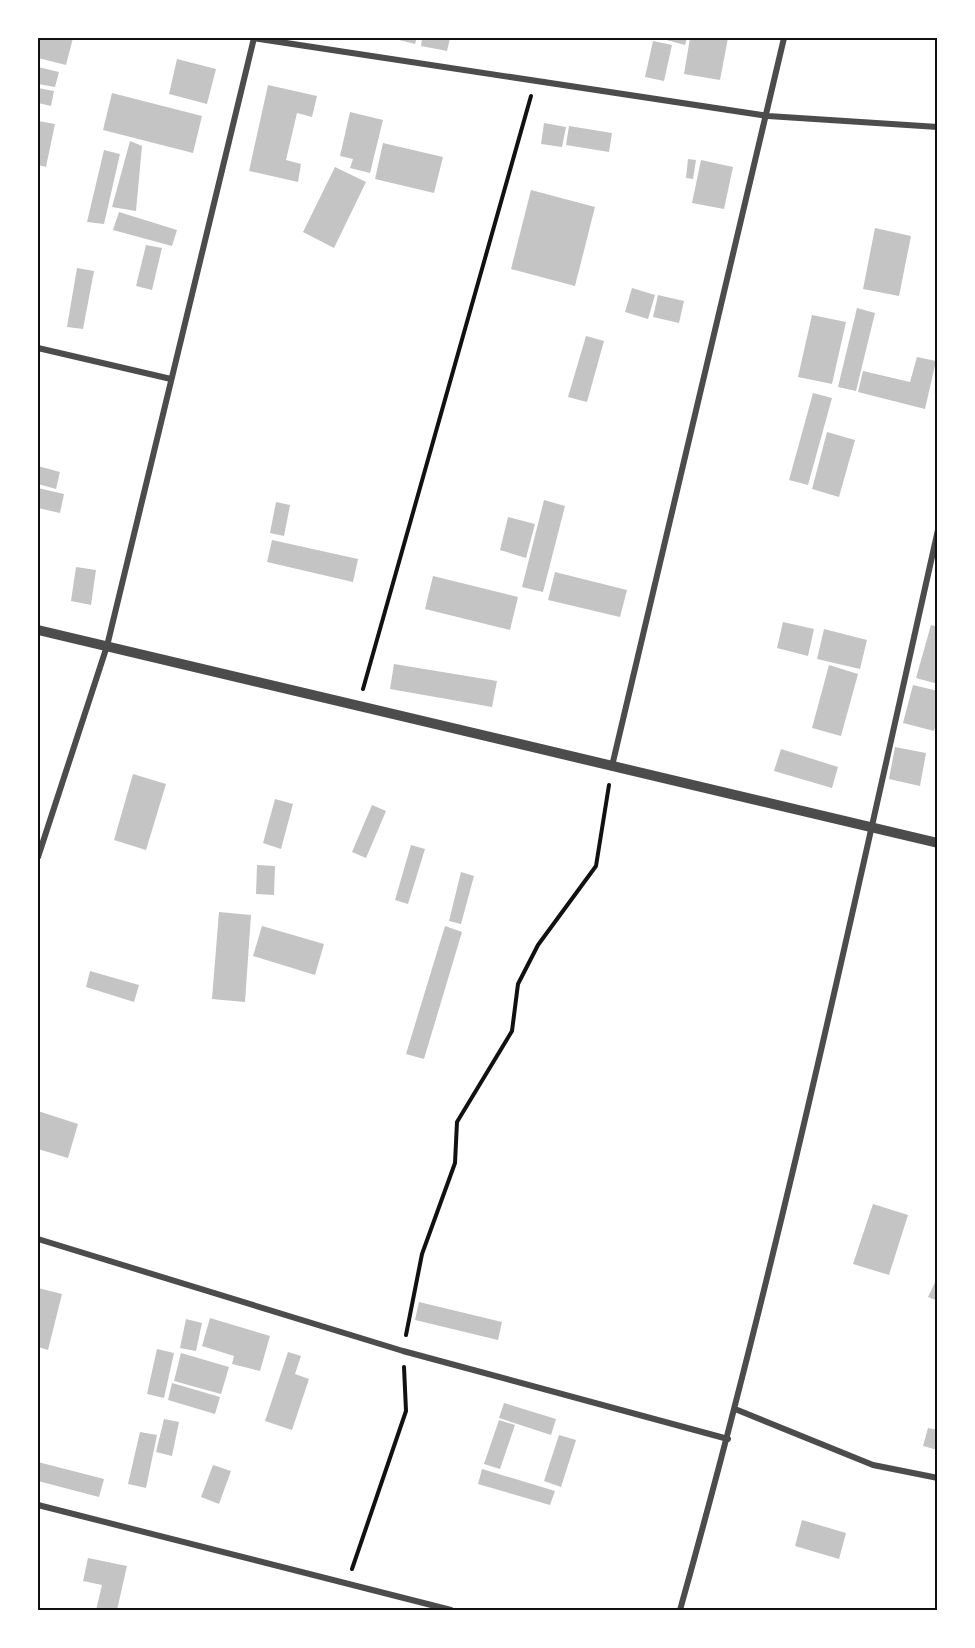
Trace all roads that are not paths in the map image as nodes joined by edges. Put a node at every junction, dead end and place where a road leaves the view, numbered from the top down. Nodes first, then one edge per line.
1 (254, 38) edge
2 (784, 38) edge
3 (768, 116) junction
4 (938, 127) edge
5 (38, 348) edge
6 (171, 379) junction
7 (938, 530) edge
8 (38, 630) edge
9 (107, 646) junction
10 (612, 766) junction
11 (871, 828) junction
12 (938, 843) edge
13 (38, 857) edge
14 (38, 1239) edge
15 (735, 1409) junction
16 (728, 1439) junction
17 (938, 1478) edge
18 (38, 1505) edge
19 (451, 1611) edge
20 (680, 1611) edge

1 - 3 street
1 - 6 street
2 - 3 street
3 - 4 street
3 - 10 street
5 - 6 street
6 - 9 street
7 - 11 street
8 - 9 street
9 - 10 street
9 - 13 street
10 - 11 street
11 - 12 street
11 - 15 street
14 - 16 street
15 - 16 street
15 - 17 street
16 - 20 street
18 - 19 street

